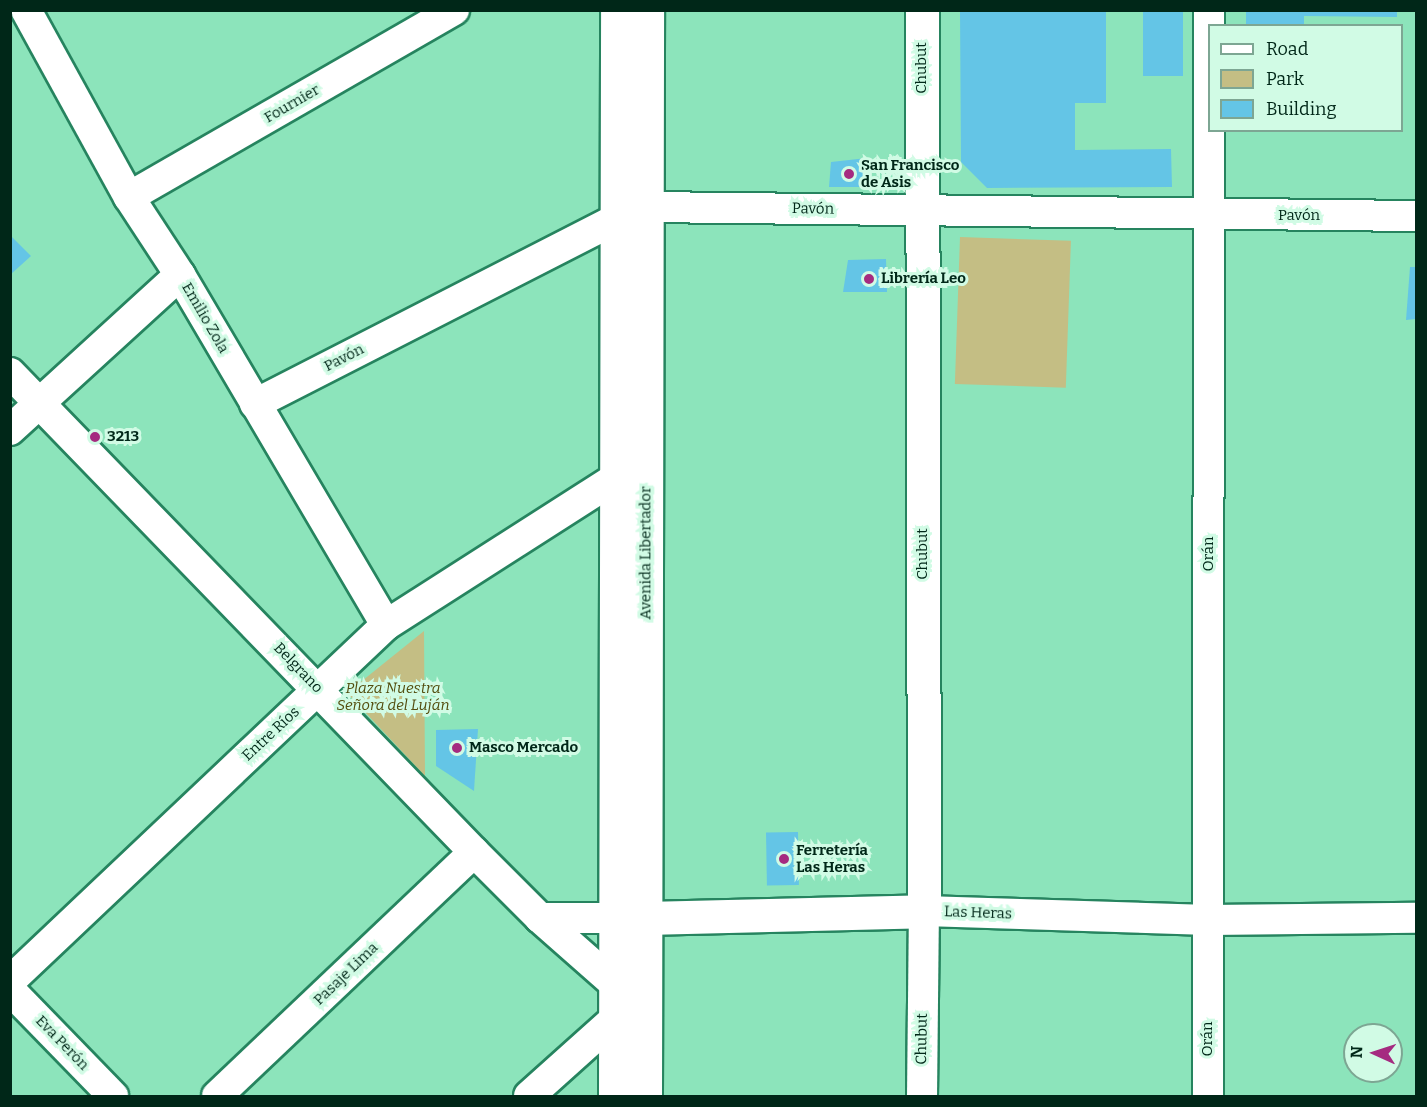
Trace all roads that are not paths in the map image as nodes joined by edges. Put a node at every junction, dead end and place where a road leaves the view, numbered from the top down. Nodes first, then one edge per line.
1 (26, 10) edge
2 (454, 10) edge
3 (617, 10) edge
4 (647, 10) edge
5 (922, 10) edge
6 (1209, 132) edge
7 (129, 197) junction
8 (922, 210) junction
9 (632, 213) junction
10 (1209, 216) junction
11 (1416, 216) edge
12 (180, 275) junction
13 (10, 373) edge
14 (39, 402) junction
15 (255, 404) junction
16 (10, 430) edge
17 (616, 478) junction
18 (386, 626) junction
19 (319, 689) junction
20 (474, 852) junction
21 (924, 911) junction
22 (540, 918) junction
23 (630, 918) junction
24 (1416, 918) edge
25 (1209, 920) junction
26 (10, 981) edge
27 (616, 985) junction
28 (10, 990) edge
29 (616, 1018) junction
30 (113, 1096) edge
31 (217, 1096) edge
32 (529, 1096) edge
33 (615, 1096) edge
34 (645, 1096) edge
35 (922, 1096) edge
36 (1208, 1096) edge

1 - 7 street, Emilio Zola
2 - 7 street, Fournier
3 - 9 main road, Avenida Libertador
4 - 9 main road, Avenida Libertador
5 - 8 main road, Chubut
6 - 10 street, Orán
7 - 12 street, Emilio Zola
8 - 9 street, Pavón
8 - 10 street, Pavón
8 - 21 main road, Chubut
9 - 15 street, Pavón
9 - 17 main road, Avenida Libertador
9 - 23 main road, Avenida Libertador
10 - 11 street, Pavón
10 - 25 street, Orán
12 - 14 street
12 - 15 street, Emilio Zola
13 - 14 street, Belgrano
14 - 16 street
14 - 19 street, Belgrano
15 - 18 street, Emilio Zola
17 - 18 street, Entre Ríos
17 - 23 main road, Avenida Libertador
18 - 19 street, Entre Ríos
19 - 20 street, Belgrano
19 - 26 street, Entre Ríos
20 - 22 street, Belgrano
20 - 31 street, Pasaje Lima
21 - 23 main road, Las Heras
21 - 25 street, Las Heras
21 - 35 street, Chubut
22 - 23 street, Las Heras
22 - 27 street, Belgrano
23 - 27 main road, Avenida Libertador
23 - 34 main road, Avenida Libertador
24 - 25 street, Las Heras
25 - 36 street, Orán
27 - 29 main road, Avenida Libertador
28 - 30 street, Eva Perón
29 - 32 street
29 - 33 main road, Avenida Libertador

